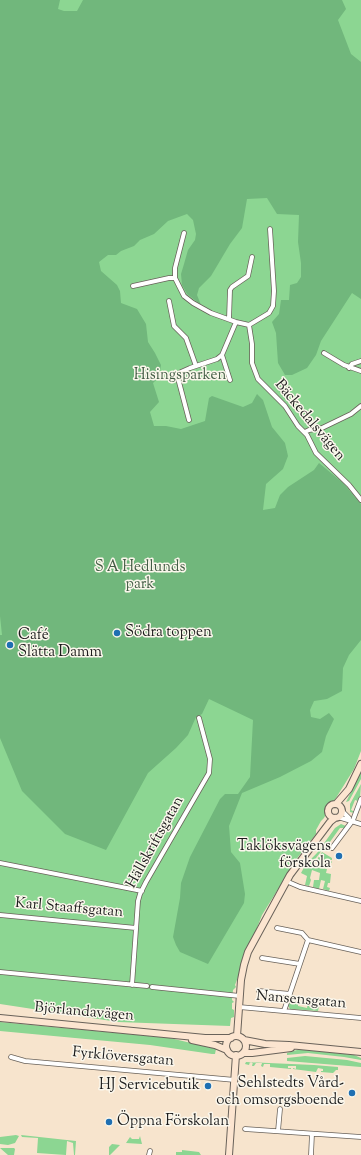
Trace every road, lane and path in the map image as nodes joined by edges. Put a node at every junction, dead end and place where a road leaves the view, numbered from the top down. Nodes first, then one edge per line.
1 (270, 229) dead end
2 (184, 233) dead end
3 (252, 257) dead end
4 (175, 278) junction
5 (133, 286) dead end
6 (170, 302) dead end
7 (229, 319) junction
8 (236, 322) junction
9 (249, 325) junction
10 (324, 353) dead end
11 (222, 355) junction
12 (361, 362) edge
13 (196, 366) junction
14 (350, 368) junction
15 (361, 371) edge
16 (230, 380) dead end
17 (361, 406) edge
18 (189, 420) dead end
19 (305, 432) junction
20 (361, 500) edge
21 (199, 718) dead end
22 (361, 764) edge
23 (349, 789) junction
24 (361, 799) edge
25 (336, 804) junction
26 (337, 814) junction
27 (352, 820) junction
28 (361, 824) edge
29 (332, 848) dead end
30 (0, 864) edge
31 (286, 881) junction
32 (142, 891) junction
33 (361, 901) edge
34 (0, 915) edge
35 (136, 928) junction
36 (277, 928) dead end
37 (308, 940) junction
38 (361, 952) edge
39 (262, 958) dead end
40 (300, 964) junction
41 (0, 972) edge
42 (132, 985) junction
43 (259, 991) dead end
44 (290, 994) junction
45 (240, 996) junction
46 (239, 1007) junction
47 (284, 1011) junction
48 (0, 1018) edge
49 (361, 1018) edge
50 (165, 1034) junction
51 (234, 1037) junction
52 (244, 1040) junction
53 (300, 1046) junction
54 (227, 1050) junction
55 (361, 1052) edge
56 (243, 1053) junction
57 (236, 1055) junction
58 (11, 1057) dead end
59 (234, 1080) junction
60 (280, 1109) dead end
61 (245, 1129) dead end
62 (278, 1131) junction
63 (312, 1134) junction
64 (361, 1137) edge
65 (229, 1155) edge
66 (311, 1155) edge

1 - 9 street
2 - 4 street
3 - 7 street
4 - 5 street
4 - 7 street
6 - 13 street
7 - 8 street
8 - 9 street
8 - 11 street
9 - 19 street, Bäckedalsvägen
10 - 14 street
11 - 13 street
11 - 16 street
12 - 14 street
13 - 18 street
14 - 15 street
17 - 19 street
19 - 20 street, Bäckedalsvägen
21 - 32 street, Hällskriftsgatan
22 - 23 street
23 - 25 street
23 - 26 street
24 - 27 street
25 - 26 street
25 - 26 street
26 - 27 street
26 - 31 street
27 - 28 street
27 - 29 street
30 - 32 street
31 - 33 street
31 - 45 street
32 - 35 street, Hällskriftsgatan
34 - 35 street, Karl Staaffsgatan
35 - 42 street, Hällskriftsgatan
36 - 37 street
37 - 38 street
37 - 40 street
39 - 40 street
40 - 44 street
41 - 42 street
42 - 45 street
43 - 44 street
44 - 47 street
45 - 46 street
46 - 47 street, Nansensgatan
46 - 51 street
47 - 49 street, Nansensgatan
48 - 50 street, Björlandavägen
50 - 51 street, Björlandavägen
50 - 54 street, Björlandavägen
51 - 52 street, Björlandavägen
51 - 54 street
52 - 53 street, Björlandavägen
52 - 56 street
53 - 55 street, Björlandavägen
53 - 56 street, Björlandavägen
54 - 57 street, Björlandavägen
56 - 57 street, Björlandavägen
57 - 59 street
58 - 59 street, Fyrklöversgatan
59 - 65 street
60 - 62 street
61 - 62 street
62 - 63 street
63 - 64 street
63 - 66 street

